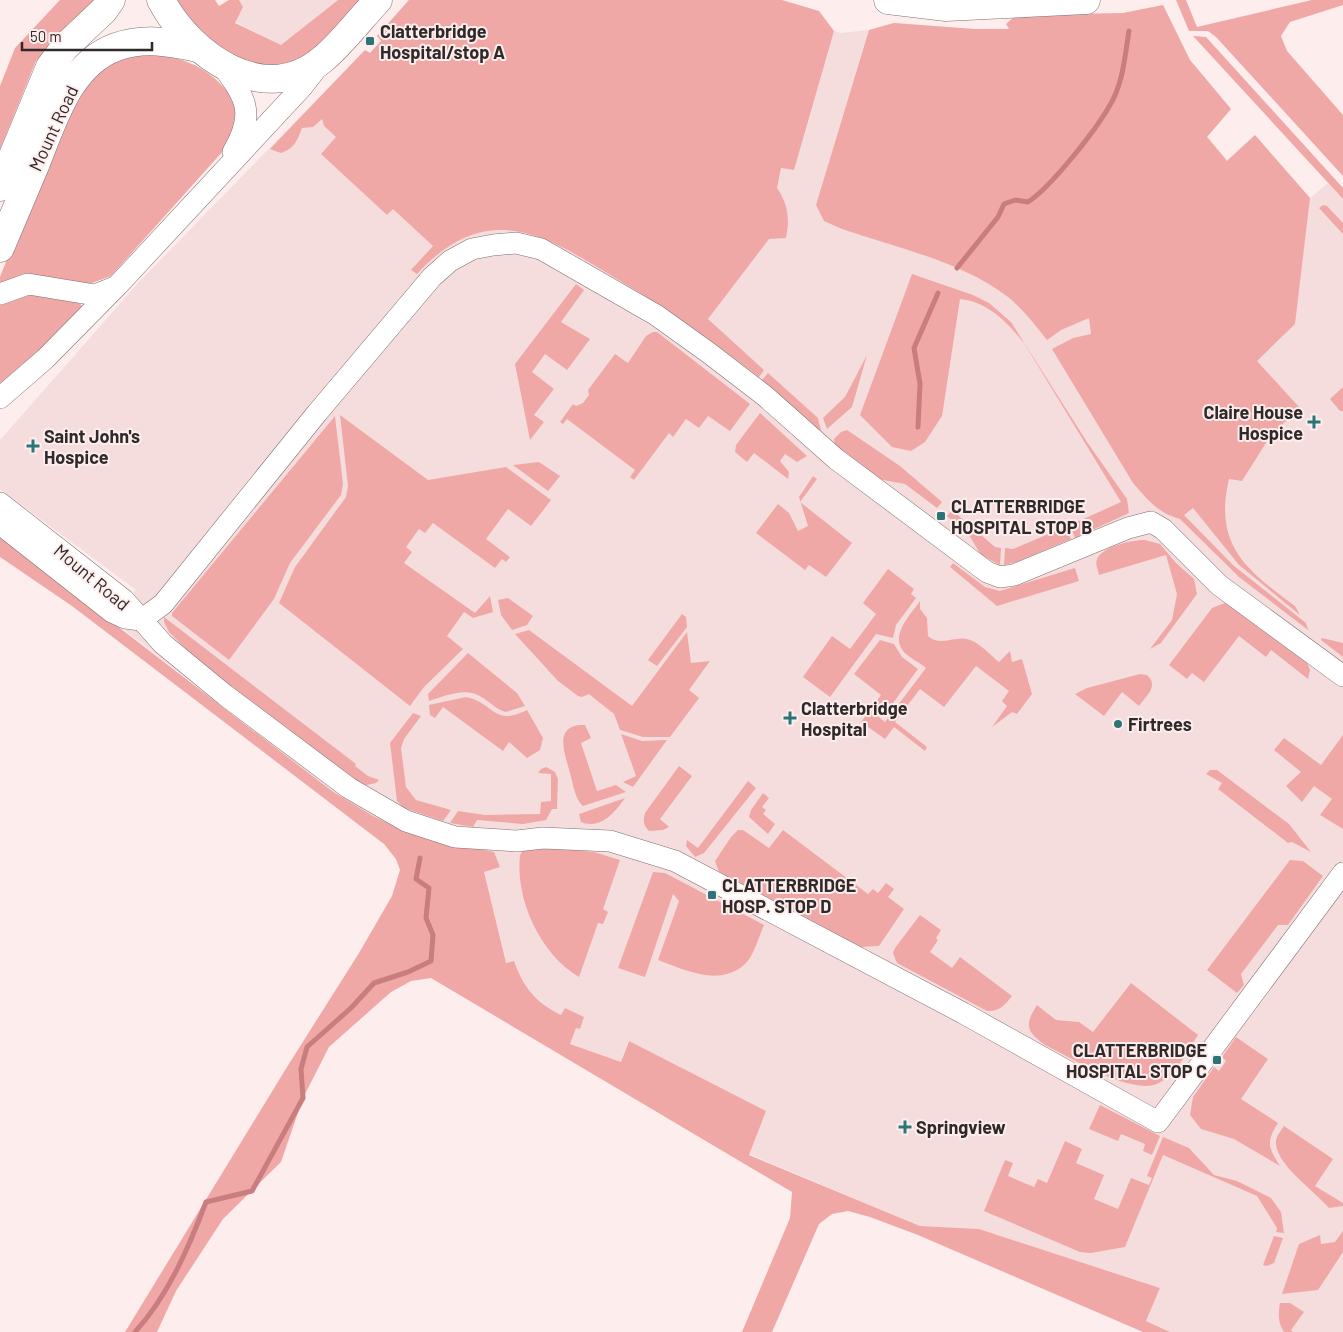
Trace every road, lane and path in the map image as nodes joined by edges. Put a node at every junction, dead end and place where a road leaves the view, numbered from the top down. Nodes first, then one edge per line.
1 (112, 0) edge
2 (160, 0) edge
3 (378, 0) edge
4 (888, 0) edge
5 (1086, 0) edge
6 (198, 48) junction
7 (323, 60) junction
8 (221, 64) junction
9 (220, 174) junction
10 (0, 187) edge
11 (0, 248) edge
12 (117, 286) junction
13 (0, 294) edge
14 (45, 359) junction
15 (0, 398) edge
16 (0, 412) edge
17 (0, 503) edge
18 (0, 524) edge
19 (141, 620) junction
20 (1343, 676) edge
21 (1343, 873) edge

1 - 10 main road, Mount Road
2 - 6 main road
3 - 7 main road
4 - 5 main road
6 - 8 main road
6 - 11 main road, Mount Road
7 - 8 main road
7 - 9 street
8 - 9 street
9 - 12 street
12 - 13 street
12 - 14 street
14 - 15 street
14 - 16 street
17 - 19 street, Mount Road
18 - 19 street, Mount Road
19 - 20 street
19 - 21 street

